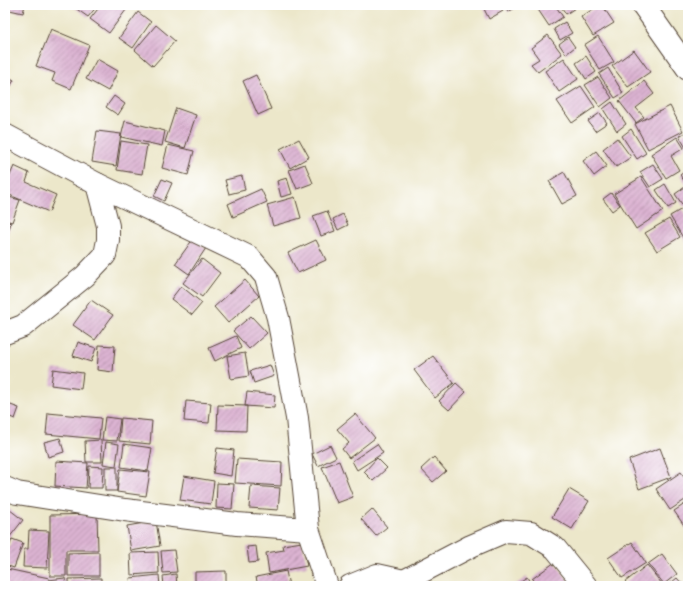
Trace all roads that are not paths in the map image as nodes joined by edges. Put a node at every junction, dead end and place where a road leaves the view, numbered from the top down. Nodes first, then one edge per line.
1 (643, 5) edge
2 (688, 69) edge
3 (5, 135) edge
4 (97, 184) junction
5 (5, 332) edge
6 (5, 488) edge
7 (308, 529) junction
8 (407, 583) edge
9 (327, 586) edge
10 (350, 586) edge
11 (586, 586) edge

1 - 2 street
3 - 4 street
4 - 5 street
4 - 7 street
6 - 7 street
7 - 9 street
8 - 10 street
8 - 11 street

